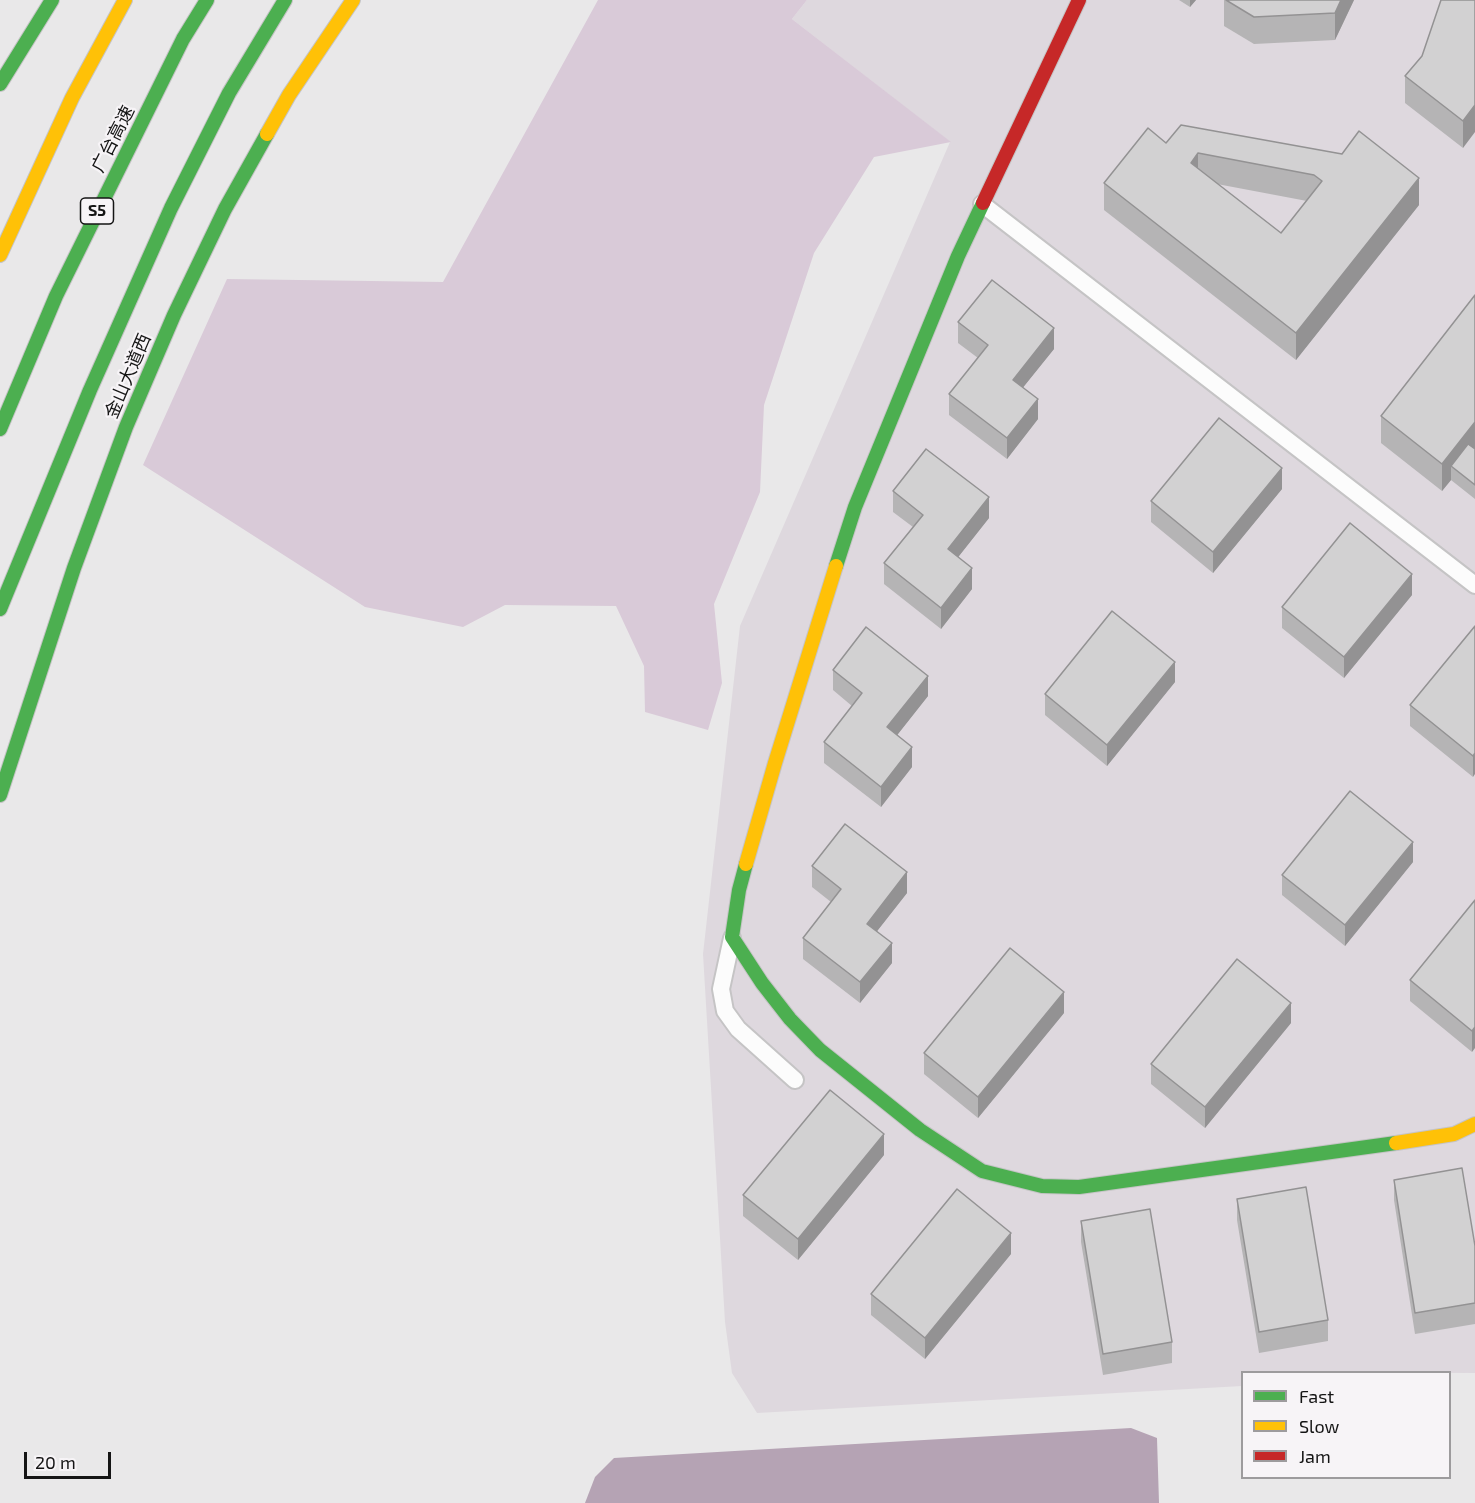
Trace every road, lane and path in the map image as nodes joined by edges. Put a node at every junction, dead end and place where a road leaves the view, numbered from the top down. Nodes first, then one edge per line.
1 (52, 0) edge
2 (125, 0) edge
3 (207, 0) edge
4 (285, 0) edge
5 (353, 0) edge
6 (1079, 0) edge
7 (0, 84) edge
8 (982, 204) junction
9 (0, 255) edge
10 (0, 429) edge
11 (1475, 585) edge
12 (0, 609) edge
13 (0, 795) edge
14 (732, 938) junction
15 (795, 1080) dead end
16 (1475, 1124) edge

1 - 7 main road
2 - 9 main road
3 - 10 main road, 广台高速 / S5
4 - 12 main road
5 - 13 main road, 金山大道西
6 - 8 main road
8 - 11 lane
8 - 14 main road
14 - 15 lane
14 - 16 main road

